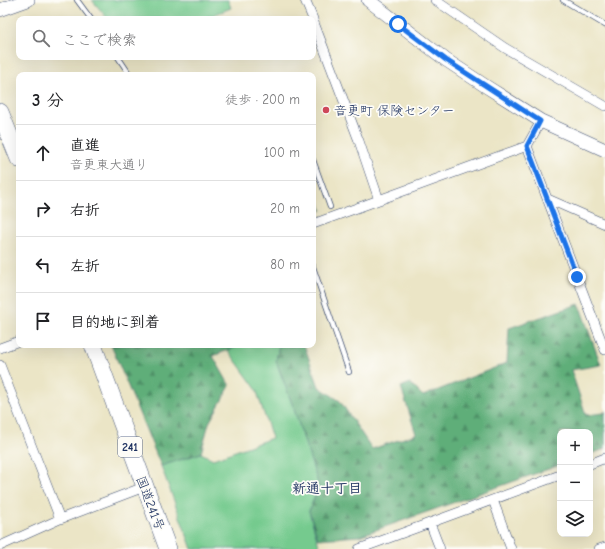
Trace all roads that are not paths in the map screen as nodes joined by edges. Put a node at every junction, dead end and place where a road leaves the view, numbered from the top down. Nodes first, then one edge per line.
1 (28, 0) edge
2 (76, 0) edge
3 (305, 0) edge
4 (368, 0) edge
5 (435, 0) edge
6 (563, 0) edge
7 (0, 10) edge
8 (89, 16) edge
9 (311, 16) edge
10 (605, 25) edge
11 (316, 28) edge
12 (120, 60) edge
13 (128, 72) edge
14 (605, 106) edge
15 (0, 112) edge
16 (540, 121) junction
17 (527, 146) junction
18 (605, 150) edge
19 (16, 152) edge
20 (316, 168) edge
21 (548, 199) junction
22 (379, 200) junction
23 (330, 207) dead end
24 (316, 223) edge
25 (605, 224) edge
26 (316, 276) edge
27 (16, 342) edge
28 (0, 348) edge
29 (94, 348) edge
30 (605, 350) edge
31 (0, 364) edge
32 (349, 372) dead end
33 (605, 458) edge
34 (593, 463) edge
35 (557, 476) edge
36 (144, 487) junction
37 (493, 500) junction
38 (60, 519) junction
39 (430, 523) junction
40 (0, 546) edge
41 (605, 547) edge
42 (168, 549) edge
43 (359, 549) edge
44 (440, 549) edge
45 (511, 549) edge
46 (599, 549) edge

1 - 7 street
2 - 8 lane
3 - 9 street
4 - 16 street
5 - 14 street
6 - 10 lane
11 - 22 street
12 - 13 lane
15 - 19 highway
16 - 17 street
16 - 18 street
17 - 21 street
17 - 22 street
20 - 23 lane
21 - 25 street
21 - 30 street
22 - 24 street
26 - 32 lane
27 - 28 street
29 - 36 highway, 国道241号 / 241
31 - 38 street
33 - 34 street
35 - 37 street
36 - 38 street
36 - 42 highway, 国道241号 / 241
37 - 39 street
37 - 45 street
38 - 40 street
39 - 43 street
39 - 44 street
41 - 46 street

